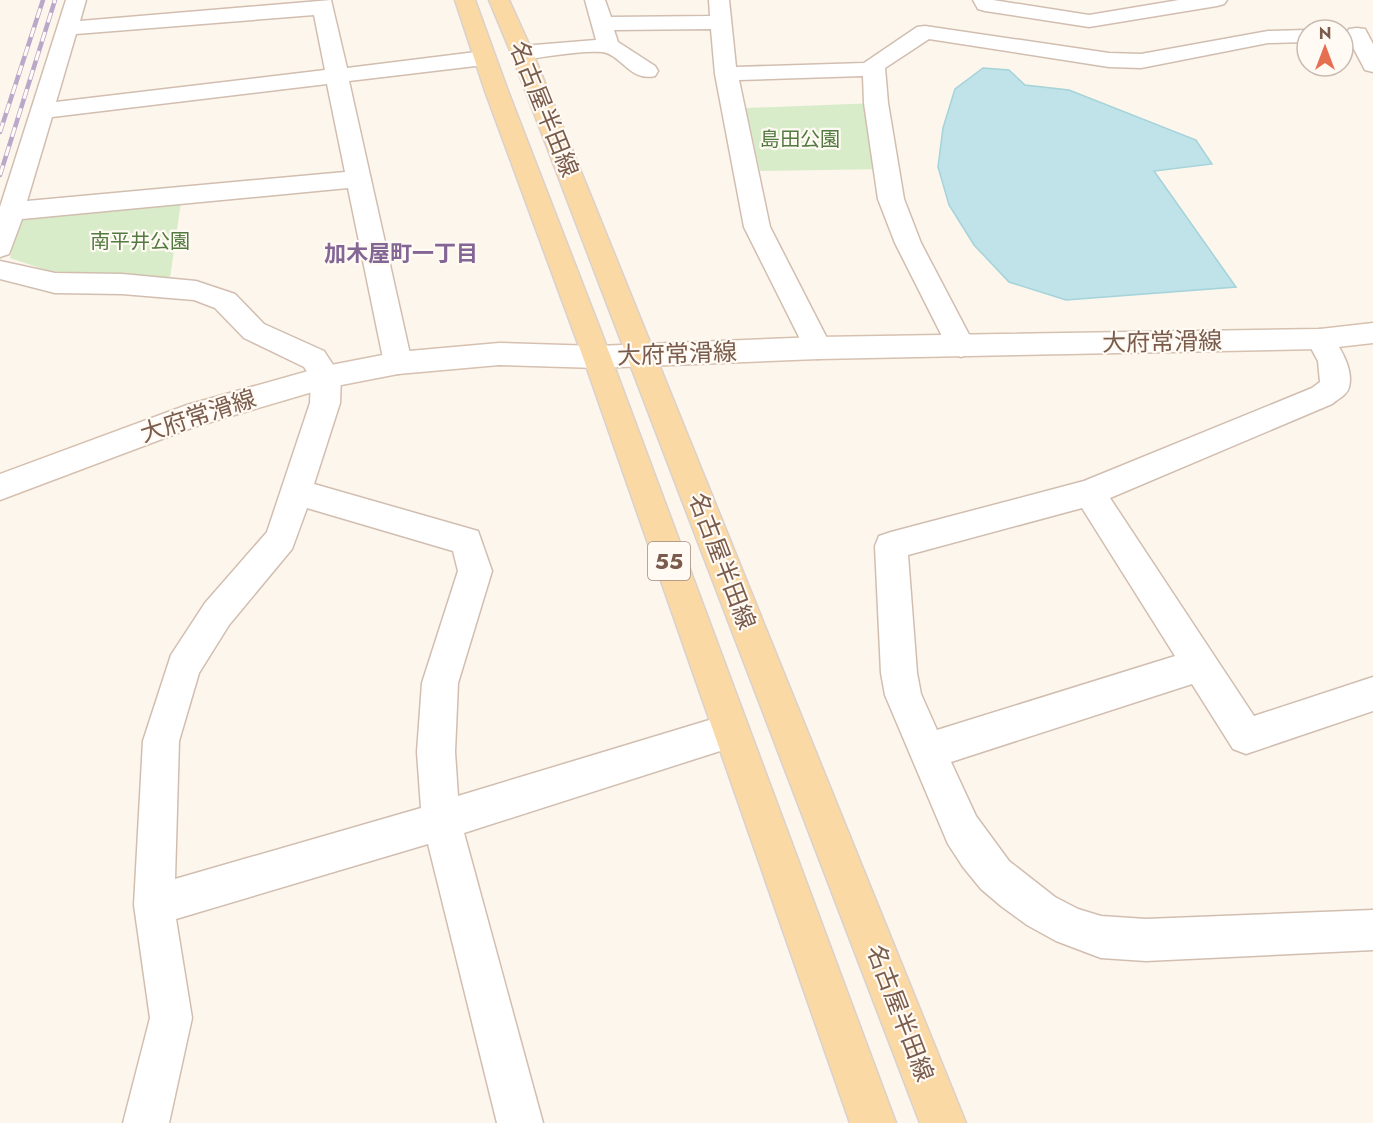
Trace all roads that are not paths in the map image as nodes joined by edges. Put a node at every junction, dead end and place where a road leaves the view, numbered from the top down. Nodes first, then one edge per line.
1 (75, 0) edge
2 (465, 0) edge
3 (499, 0) edge
4 (595, 0) edge
5 (983, 0) edge
6 (1217, 0) edge
7 (1184, 3) edge
8 (322, 4) edge
9 (1100, 10) edge
10 (720, 11) edge
11 (69, 28) junction
12 (1358, 34) edge
13 (605, 35) junction
14 (1295, 36) edge
15 (522, 53) junction
16 (484, 58) junction
17 (1125, 61) junction
18 (1373, 65) edge
19 (868, 69) junction
20 (647, 70) dead end
21 (726, 74) junction
22 (338, 75) junction
23 (43, 111) junction
24 (359, 179) junction
25 (12, 211) junction
26 (0, 248) edge
27 (0, 270) edge
28 (1373, 333) edge
29 (1320, 339) junction
30 (961, 346) junction
31 (818, 348) junction
32 (641, 356) junction
33 (597, 357) junction
34 (398, 363) junction
35 (327, 376) junction
36 (0, 487) edge
37 (295, 492) junction
38 (1089, 494) junction
39 (1200, 665) junction
40 (1373, 694) edge
41 (729, 732) junction
42 (929, 751) junction
43 (441, 821) junction
44 (154, 905) junction
45 (1373, 930) edge
46 (146, 1123) edge
47 (520, 1123) edge
48 (873, 1123) edge
49 (943, 1123) edge

1 - 11 street
2 - 16 main road, 名古屋半田線 / 55
3 - 15 main road, 名古屋半田線 / 55
4 - 13 street
5 - 9 street
6 - 7 street
7 - 9 street
8 - 11 street
8 - 22 street
9 - 17 street
10 - 13 street
10 - 21 street
11 - 23 street
12 - 18 street
13 - 15 street
13 - 20 street
14 - 17 street
15 - 32 main road, 名古屋半田線 / 55
16 - 22 street
16 - 33 main road, 名古屋半田線 / 55
17 - 19 street
19 - 21 street
19 - 30 street
21 - 31 street
22 - 23 street
22 - 24 street
23 - 25 street
24 - 25 street
24 - 34 street
25 - 26 street
27 - 35 street
28 - 29 street, 大府常滑線
29 - 30 street, 大府常滑線
29 - 38 street
30 - 31 street, 大府常滑線
31 - 32 street, 大府常滑線
32 - 33 street, 大府常滑線
32 - 49 main road, 名古屋半田線 / 55
33 - 34 street, 大府常滑線
33 - 41 main road, 名古屋半田線 / 55
34 - 35 street, 大府常滑線
35 - 36 street, 大府常滑線
35 - 37 street
37 - 43 street
37 - 44 street
38 - 39 street
38 - 42 street
39 - 40 street
39 - 42 street
41 - 43 street
41 - 48 main road, 名古屋半田線 / 55
42 - 45 street
43 - 44 street
43 - 47 street
44 - 46 street

